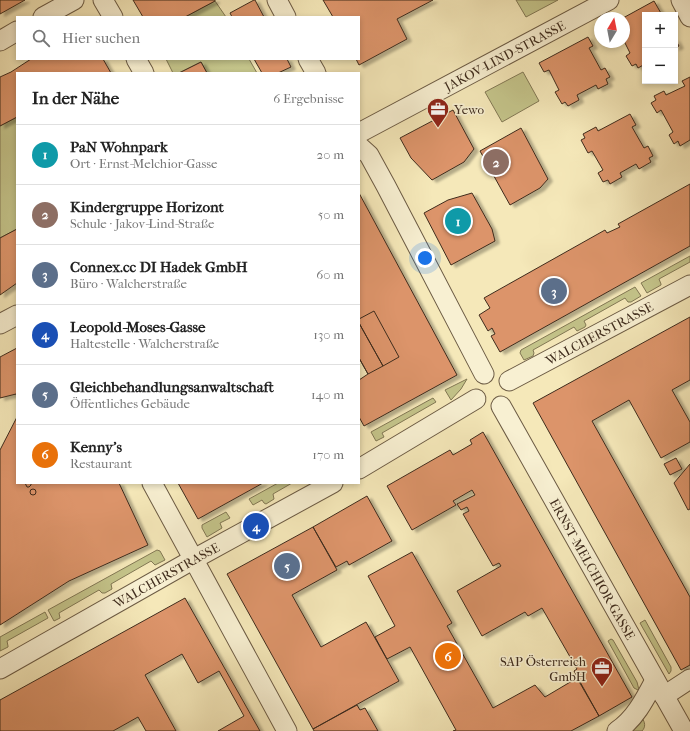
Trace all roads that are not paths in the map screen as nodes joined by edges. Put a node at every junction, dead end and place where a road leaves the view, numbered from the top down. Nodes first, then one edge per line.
1 (74, 0) edge
2 (103, 0) edge
3 (277, 0) edge
4 (609, 0) edge
5 (681, 0) edge
6 (45, 16) edge
7 (112, 16) edge
8 (285, 16) edge
9 (690, 16) edge
10 (16, 33) edge
11 (0, 41) edge
12 (137, 60) edge
13 (309, 60) edge
14 (143, 72) edge
15 (315, 72) edge
16 (360, 132) edge
17 (360, 147) edge
18 (690, 285) edge
19 (16, 316) edge
20 (0, 324) edge
21 (484, 374) junction
22 (509, 381) junction
23 (476, 399) junction
24 (501, 406) junction
25 (360, 466) edge
26 (153, 484) edge
27 (331, 484) edge
28 (194, 559) junction
29 (0, 668) edge
30 (690, 679) edge
31 (659, 688) junction
32 (287, 731) edge
33 (617, 731) edge
34 (684, 731) edge

1 - 6 street
2 - 7 street
3 - 8 street
4 - 16 street, JAKOV-LIND-STRASSE
5 - 9 street
10 - 11 street
12 - 14 street
13 - 15 street
17 - 21 street
18 - 22 street, WALCHERSTRASSE
19 - 20 street
21 - 22 street
21 - 23 street
22 - 24 street
23 - 24 street
23 - 25 street
24 - 31 street, ERNST-MELCHIOR-GASSE
26 - 28 street
27 - 28 street, WALCHERSTRASSE
28 - 29 street, WALCHERSTRASSE
28 - 32 street
30 - 31 street
31 - 33 street
31 - 34 street, ERNST-MELCHIOR-GASSE

